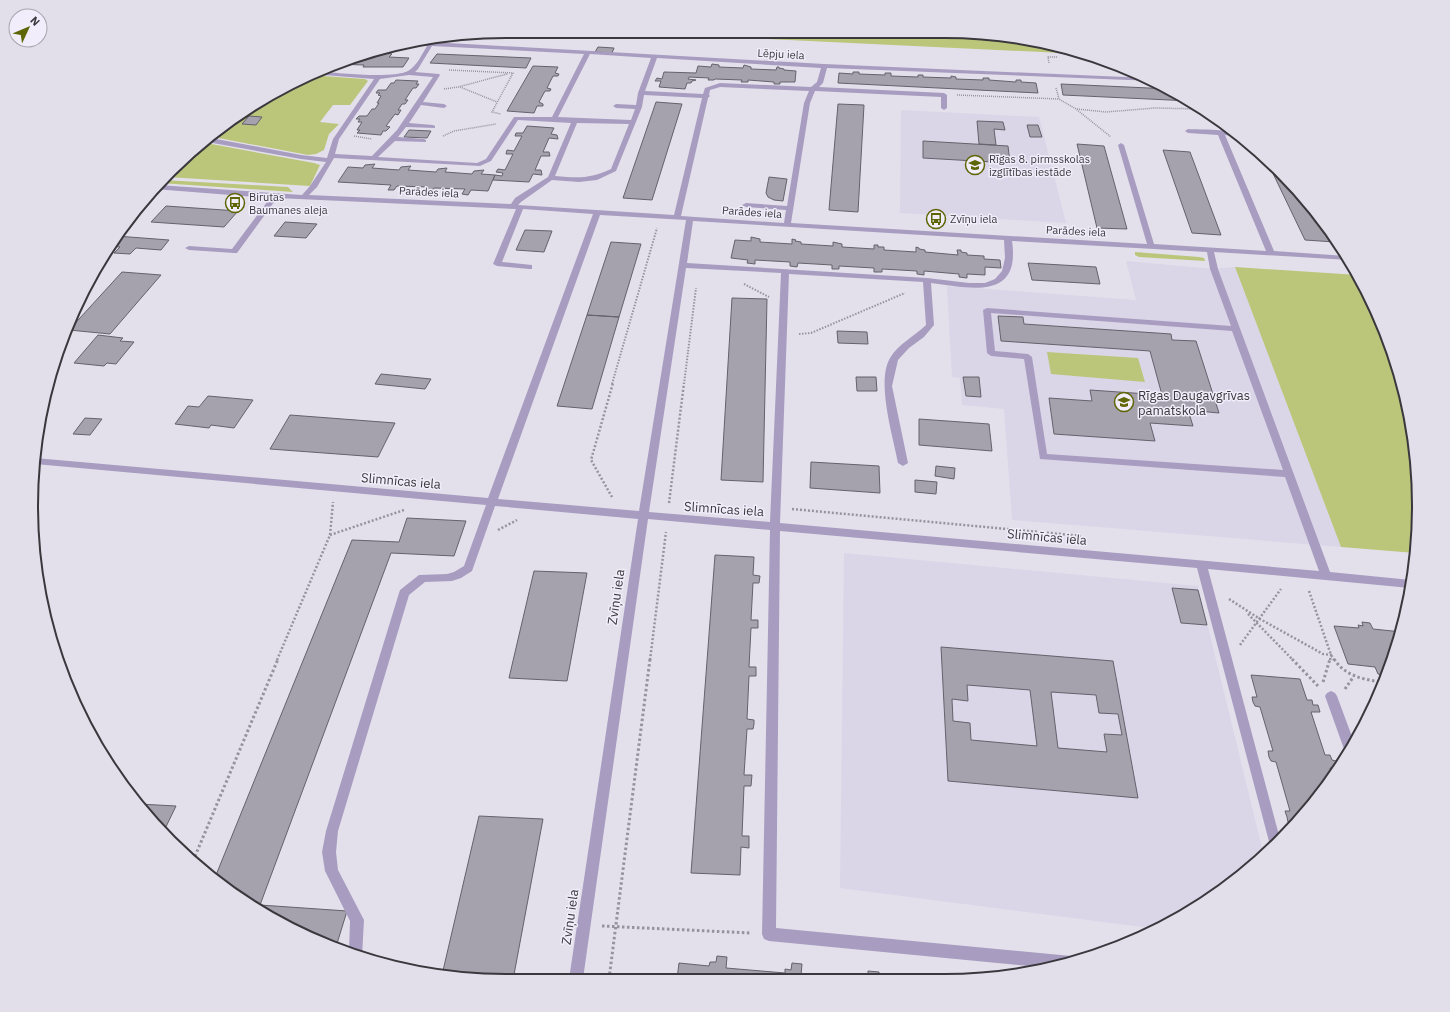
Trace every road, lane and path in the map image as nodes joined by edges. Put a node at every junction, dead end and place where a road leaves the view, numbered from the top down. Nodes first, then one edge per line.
1 (431, 44) edge
2 (432, 44) edge
3 (588, 53) junction
4 (654, 57) junction
5 (1058, 57) dead end
6 (824, 66) junction
7 (1050, 68) dead end
8 (409, 73) junction
9 (510, 73) junction
10 (327, 74) edge
11 (436, 75) junction
12 (1053, 75) junction
13 (378, 77) junction
14 (1135, 79) edge
15 (460, 87) junction
16 (813, 89) junction
17 (425, 92) junction
18 (641, 93) junction
19 (944, 94) junction
20 (706, 96) junction
21 (1059, 99) junction
22 (497, 102) junction
23 (418, 103) junction
24 (444, 106) dead end
25 (616, 106) dead end
26 (639, 107) junction
27 (944, 108) dead end
28 (1189, 108) edge
29 (1076, 109) junction
30 (503, 114) dead end
31 (554, 119) junction
32 (575, 120) junction
33 (512, 121) junction
34 (633, 122) junction
35 (403, 126) junction
36 (433, 128) dead end
37 (1188, 131) dead end
38 (1222, 133) junction
39 (1227, 134) edge
40 (353, 136) dead end
41 (214, 141) edge
42 (392, 141) junction
43 (424, 141) joint
44 (1121, 145) joint
45 (331, 158) junction
46 (374, 158) junction
47 (552, 178) junction
48 (163, 188) edge
49 (275, 196) junction
50 (304, 197) junction
51 (746, 205) dead end
52 (517, 207) junction
53 (790, 208) junction
54 (597, 212) junction
55 (677, 218) junction
56 (690, 219) junction
57 (658, 225) dead end
58 (787, 225) junction
59 (1008, 238) junction
60 (1151, 246) junction
61 (189, 248) dead end
62 (1210, 250) junction
63 (1270, 253) junction
64 (1340, 257) edge
65 (683, 265) junction
66 (699, 266) junction
67 (529, 267) dead end
68 (785, 271) junction
69 (928, 282) junction
70 (744, 284) dead end
71 (784, 305) junction
72 (1237, 328) junction
73 (783, 334) junction
74 (40, 462) edge
75 (903, 464) dead end
76 (1288, 474) junction
77 (334, 490) junction
78 (493, 503) junction
79 (541, 507) junction
80 (410, 508) dead end
81 (622, 515) junction
82 (643, 517) junction
83 (668, 518) junction
84 (775, 526) junction
85 (330, 535) junction
86 (478, 540) junction
87 (1202, 565) junction
88 (1326, 576) junction
89 (1405, 584) edge
90 (1207, 585) junction
91 (1281, 588) dead end
92 (1309, 591) dead end
93 (1244, 610) junction
94 (1260, 619) junction
95 (1257, 623) junction
96 (1331, 655) junction
97 (1227, 662) junction
98 (1377, 681) edge
99 (1331, 696) dead end
100 (1348, 742) edge
101 (1274, 838) edge
102 (195, 856) edge
103 (584, 926) junction
104 (616, 927) junction
105 (769, 934) junction
106 (356, 949) edge
107 (1052, 961) edge
108 (577, 974) edge
109 (610, 974) edge

1 - 8 street
2 - 3 street, Lēpju iela
3 - 4 street, Lēpju iela
3 - 31 street
4 - 6 street, Lēpju iela
4 - 18 street
5 - 7 path
6 - 12 street, Lēpju iela
6 - 16 street
8 - 11 street
8 - 13 street
9 - 11 path
9 - 15 path
9 - 22 path
10 - 13 street
11 - 17 street
12 - 14 street, Lēpju iela
12 - 21 path
13 - 45 street
15 - 17 path
15 - 22 path
16 - 19 street
16 - 20 street
16 - 53 street
17 - 23 street
18 - 20 street
18 - 26 street
19 - 21 path
19 - 27 street
20 - 55 street
21 - 29 path
22 - 30 path
23 - 24 street
23 - 35 street
25 - 26 street
26 - 34 street
28 - 29 path
29 - 44 path
31 - 32 street
31 - 33 street
32 - 34 street
32 - 47 street
33 - 43 path
33 - 46 street
34 - 47 street
35 - 36 street
35 - 42 street
37 - 38 street
38 - 39 street
38 - 63 street
40 - 42 path
41 - 45 street
42 - 43 street
42 - 46 street
44 - 60 street
45 - 46 street
45 - 50 street
47 - 52 street
48 - 49 street, Parādes iela
49 - 50 street, Parādes iela
49 - 61 street
50 - 52 street, Parādes iela
51 - 53 street
52 - 54 street, Parādes iela
52 - 67 street
53 - 58 street
54 - 55 street, Parādes iela
54 - 78 street
55 - 56 street, Parādes iela
56 - 58 street, Parādes iela
56 - 65 street, Zvīņu iela
57 - 81 path
58 - 59 street, Parādes iela
59 - 60 street, Parādes iela
59 - 69 street
60 - 62 street, Parādes iela
62 - 63 street, Parādes iela
62 - 72 street
63 - 64 street, Parādes iela
65 - 66 street
65 - 82 street, Zvīņu iela
66 - 68 street
66 - 83 path
68 - 69 street
68 - 71 street
69 - 73 path
69 - 75 street
70 - 71 path
71 - 73 street
72 - 76 street
72 - 76 street
73 - 84 street
74 - 77 street, Slimnīcas iela
76 - 88 street
77 - 78 street, Slimnīcas iela
77 - 85 path
78 - 79 street, Slimnīcas iela
78 - 86 street
79 - 81 street, Slimnīcas iela
79 - 86 path
80 - 85 path
81 - 82 street, Slimnīcas iela
82 - 83 street, Slimnīcas iela
82 - 103 street, Zvīņu iela
83 - 84 street, Slimnīcas iela
83 - 104 path
84 - 87 street, Slimnīcas iela
84 - 105 street
85 - 102 path
86 - 106 street
87 - 88 street, Slimnīcas iela
87 - 90 street
88 - 89 street, Slimnīcas iela
90 - 93 path
90 - 97 street
91 - 94 path
92 - 96 path
93 - 94 path
93 - 95 path
94 - 95 path
94 - 96 path
95 - 96 path
95 - 97 path
96 - 98 path
97 - 101 street
99 - 100 street
103 - 104 path
103 - 108 street, Zvīņu iela
104 - 105 path
104 - 109 path
105 - 107 street

